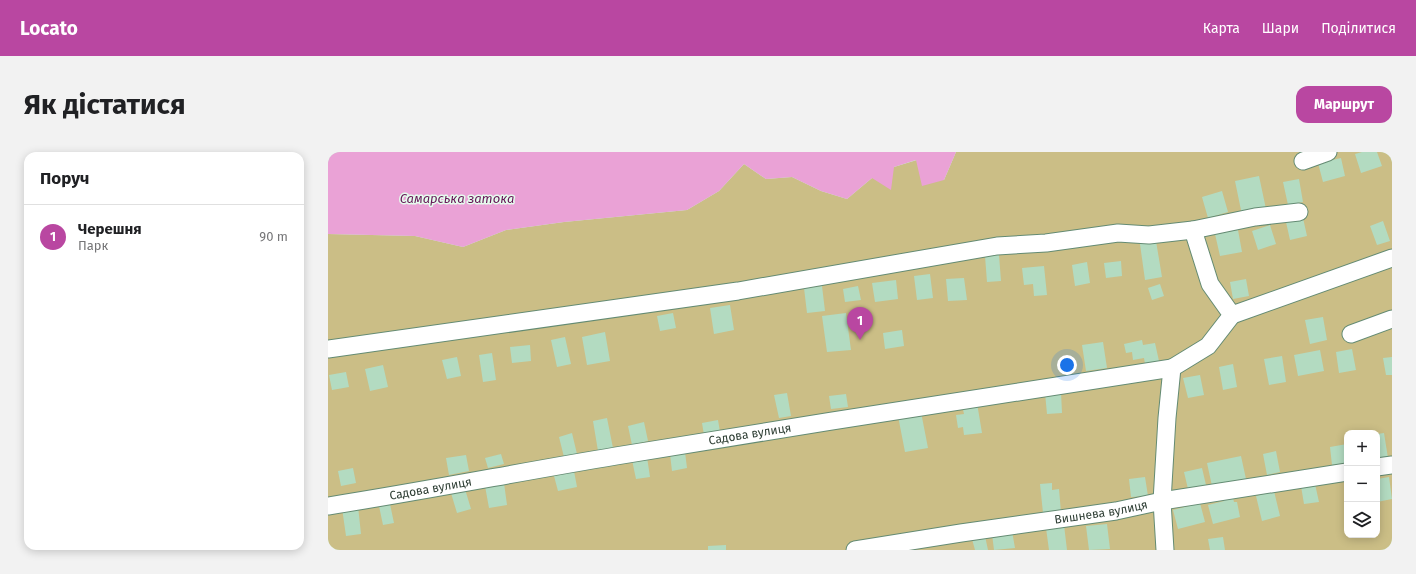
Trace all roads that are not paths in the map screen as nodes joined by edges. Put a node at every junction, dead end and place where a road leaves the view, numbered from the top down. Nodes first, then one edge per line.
1 (1328, 152) edge
2 (1304, 161) dead end
3 (1299, 212) dead end
4 (1193, 230) junction
5 (1392, 258) edge
6 (1232, 315) junction
7 (1392, 319) edge
8 (1351, 334) dead end
9 (328, 349) edge
10 (1172, 368) junction
11 (1392, 465) edge
12 (1380, 467) edge
13 (1344, 472) edge
14 (1162, 501) junction
15 (328, 506) edge
16 (855, 550) edge
17 (1165, 550) edge

1 - 2 lane
3 - 4 lane
4 - 6 lane
4 - 9 lane
5 - 6 lane
6 - 10 lane
7 - 8 lane
10 - 14 lane
10 - 15 lane, Садова вулиця
11 - 12 lane
13 - 14 lane, Вишнева вулиця
14 - 16 lane, Вишнева вулиця
14 - 17 lane

